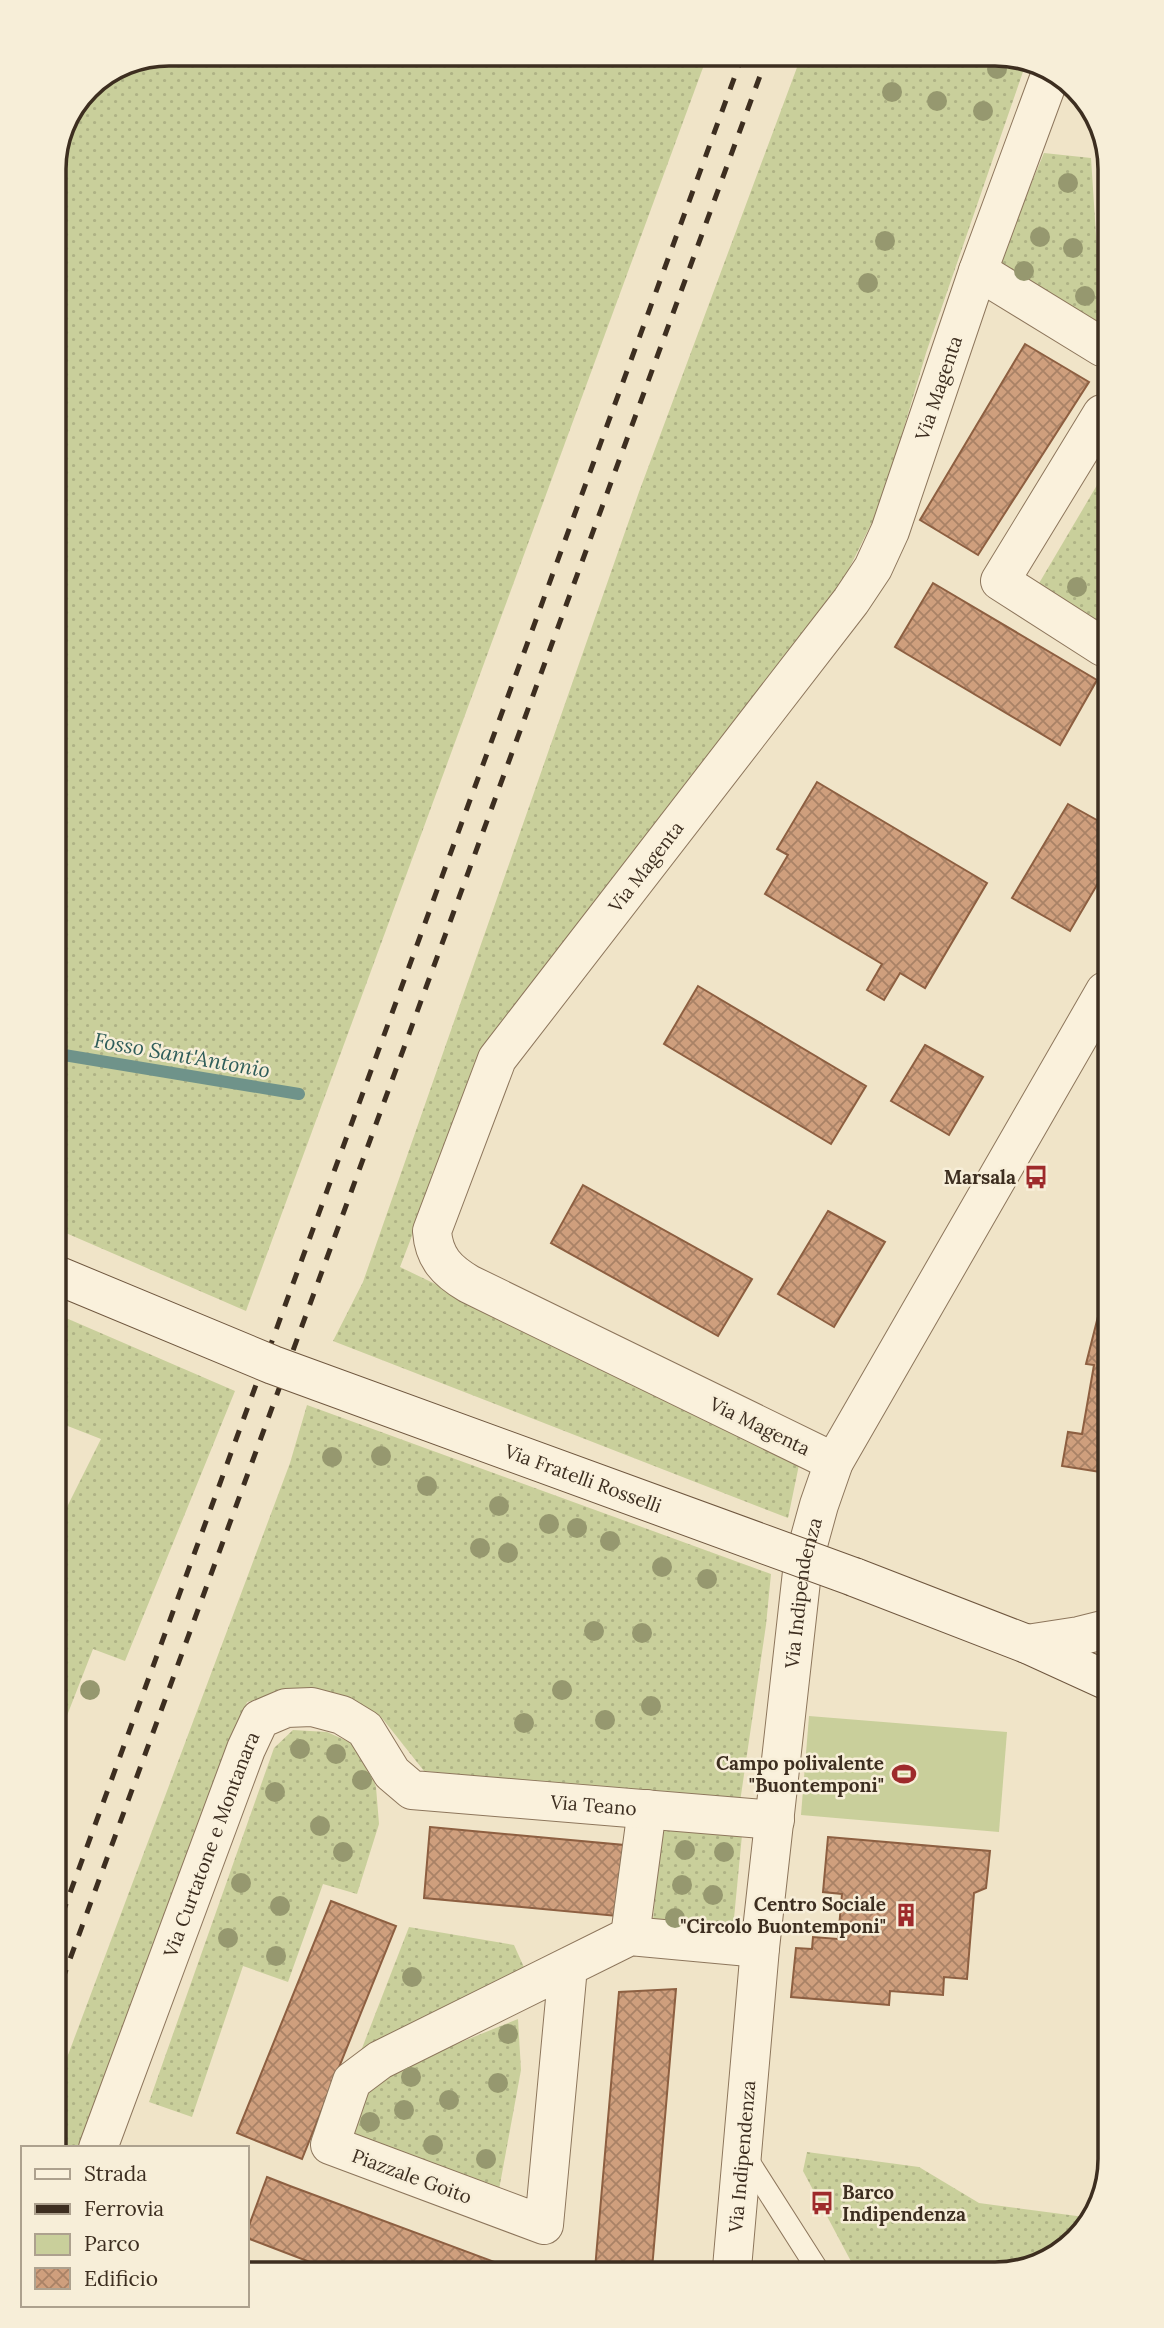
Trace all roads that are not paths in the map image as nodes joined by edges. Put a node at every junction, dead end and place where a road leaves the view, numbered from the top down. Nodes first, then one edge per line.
1 (1048, 82) edge
2 (978, 271) junction
3 (1098, 345) edge
4 (1098, 421) edge
5 (1098, 643) edge
6 (1098, 1003) edge
7 (66, 1279) edge
8 (834, 1462) junction
9 (1098, 1631) edge
10 (1027, 1644) junction
11 (1098, 1676) edge
12 (412, 1790) joint
13 (647, 1809) junction
14 (775, 1820) junction
15 (630, 1936) junction
16 (760, 1948) junction
17 (568, 1967) junction
18 (99, 2146) edge
19 (742, 2152) junction
20 (733, 2262) edge
21 (813, 2262) edge

1 - 2 street, Via Magenta
2 - 3 street
2 - 8 street, Via Magenta
4 - 5 street
6 - 8 street, Via Indipendenza
7 - 10 street, Via Fratelli Rosselli, bridge
8 - 14 street, Via Indipendenza
9 - 10 street
10 - 11 street, Via Fratelli Rosselli
12 - 13 street, Via Teano
12 - 18 street, Via Curtatone e Montanara
13 - 14 street, Via Teano
13 - 15 street
14 - 16 street, Via Indipendenza
15 - 16 street
15 - 17 street, Piazzale Goito
16 - 19 street, Via Indipendenza
17 - 17 street, Piazzale Goito
19 - 20 street, Via Indipendenza
19 - 21 lane

